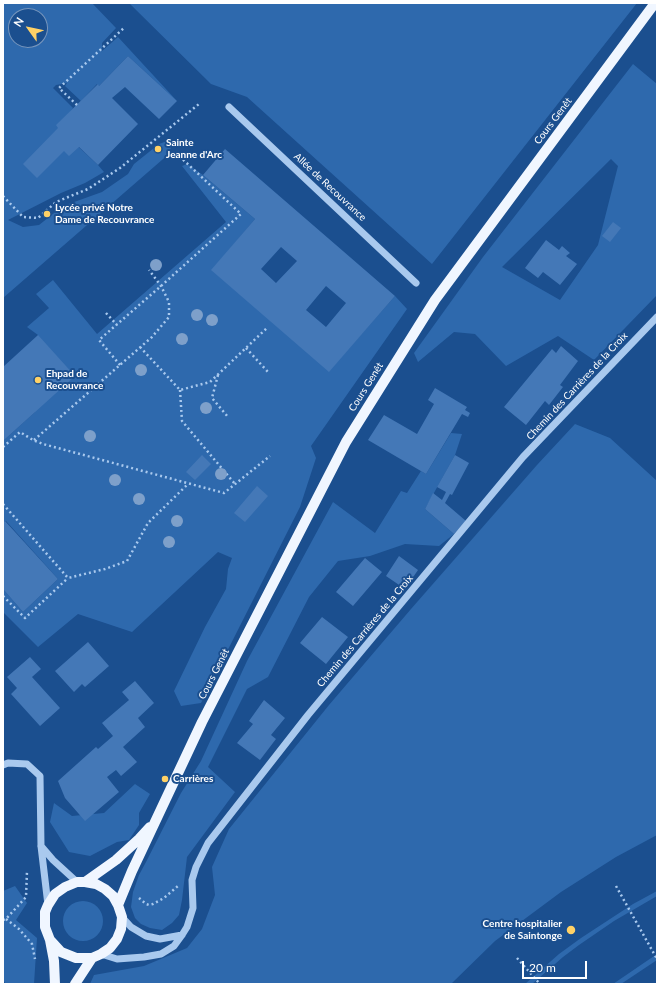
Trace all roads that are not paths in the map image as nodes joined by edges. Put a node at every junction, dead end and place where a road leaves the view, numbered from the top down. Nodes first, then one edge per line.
1 (655, 3) edge
2 (229, 107) dead end
3 (416, 283) dead end
4 (657, 317) edge
5 (3, 765) edge
6 (156, 819) junction
7 (41, 846) junction
8 (81, 882) junction
9 (48, 905) junction
10 (118, 905) junction
11 (122, 917) junction
12 (182, 935) junction
13 (50, 940) junction
14 (97, 956) junction
15 (55, 984) edge
16 (75, 984) edge

1 - 6 main road, Cours Genêt
2 - 3 street, Allée de Recouvrance
4 - 12 street, Chemin des Carrières de la Croix
5 - 7 street
6 - 8 main road, Cours Genêt
6 - 10 main road, Cours Genêt
7 - 8 street
7 - 9 street
8 - 9 main road
8 - 10 main road
9 - 13 main road
10 - 11 main road
11 - 12 street
11 - 14 main road
12 - 14 street, Chemin des Carrières de la Croix
13 - 14 main road
13 - 15 main road
14 - 16 main road

